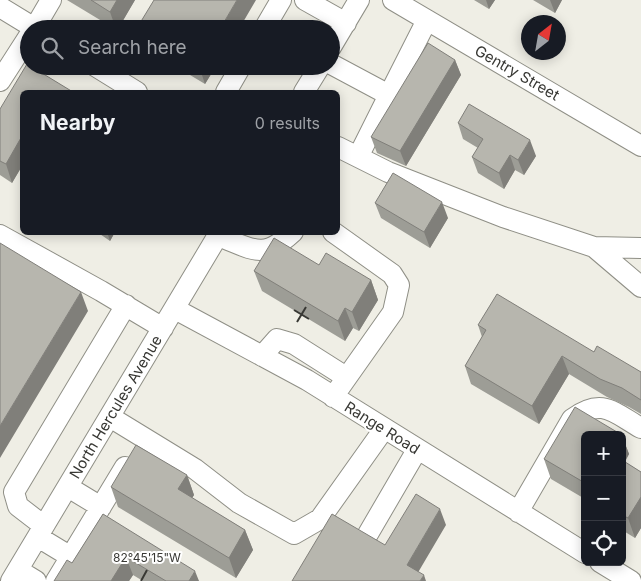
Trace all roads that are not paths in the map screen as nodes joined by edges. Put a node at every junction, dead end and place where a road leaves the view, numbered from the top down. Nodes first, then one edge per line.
1 (51, 0) edge
2 (281, 0) edge
3 (305, 0) edge
4 (359, 0) edge
5 (393, 0) edge
6 (0, 7) edge
7 (39, 20) edge
8 (269, 20) edge
9 (427, 20) junction
10 (20, 21) edge
11 (346, 23) junction
12 (340, 33) edge
13 (20, 50) edge
14 (340, 69) edge
15 (115, 75) edge
16 (236, 75) edge
17 (314, 75) edge
18 (0, 80) edge
19 (135, 90) edge
20 (227, 90) edge
21 (305, 90) edge
22 (389, 95) junction
23 (641, 146) edge
24 (340, 148) edge
25 (358, 157) junction
26 (0, 235) edge
27 (218, 235) edge
28 (221, 235) edge
29 (289, 235) edge
30 (337, 235) edge
31 (594, 247) junction
32 (641, 248) edge
33 (641, 287) edge
34 (126, 305) junction
35 (175, 309) junction
36 (163, 328) junction
37 (262, 356) junction
38 (346, 378) junction
39 (332, 397) junction
40 (110, 417) junction
41 (641, 428) edge
42 (384, 429) junction
43 (143, 437) junction
44 (417, 450) junction
45 (68, 487) junction
46 (101, 506) junction
47 (518, 512) junction
48 (41, 532) junction
49 (368, 534) edge
50 (581, 551) edge
51 (71, 557) junction
52 (607, 566) edge
53 (641, 566) edge
54 (15, 575) edge
55 (36, 581) edge
56 (56, 581) edge
57 (632, 581) edge

1 - 7 street
2 - 8 street
3 - 11 street
4 - 11 street
5 - 9 street, Gentry Street
6 - 10 street
9 - 22 street
9 - 23 street, Gentry Street
11 - 12 street
13 - 18 street
14 - 22 street
15 - 19 street
16 - 20 street
17 - 21 street
22 - 25 street
24 - 25 street
25 - 31 street
26 - 34 street
27 - 35 street, North Hercules Avenue
28 - 29 street
30 - 38 street
31 - 32 street
31 - 33 street
34 - 36 street
34 - 48 street
35 - 36 street, North Hercules Avenue
35 - 37 street, Range Road
36 - 40 street, North Hercules Avenue
37 - 38 street
37 - 39 street, Range Road
38 - 39 street
39 - 42 street, Range Road
40 - 43 street
40 - 45 street, North Hercules Avenue
41 - 47 street
42 - 43 street
42 - 44 street, Range Road
43 - 46 street
44 - 47 street, Range Road
44 - 49 street
45 - 46 street
45 - 48 street, North Hercules Avenue
46 - 51 street
47 - 50 street, Range Road
48 - 51 street
48 - 54 street, North Hercules Avenue
51 - 56 street
52 - 57 street
53 - 57 street
54 - 55 street

